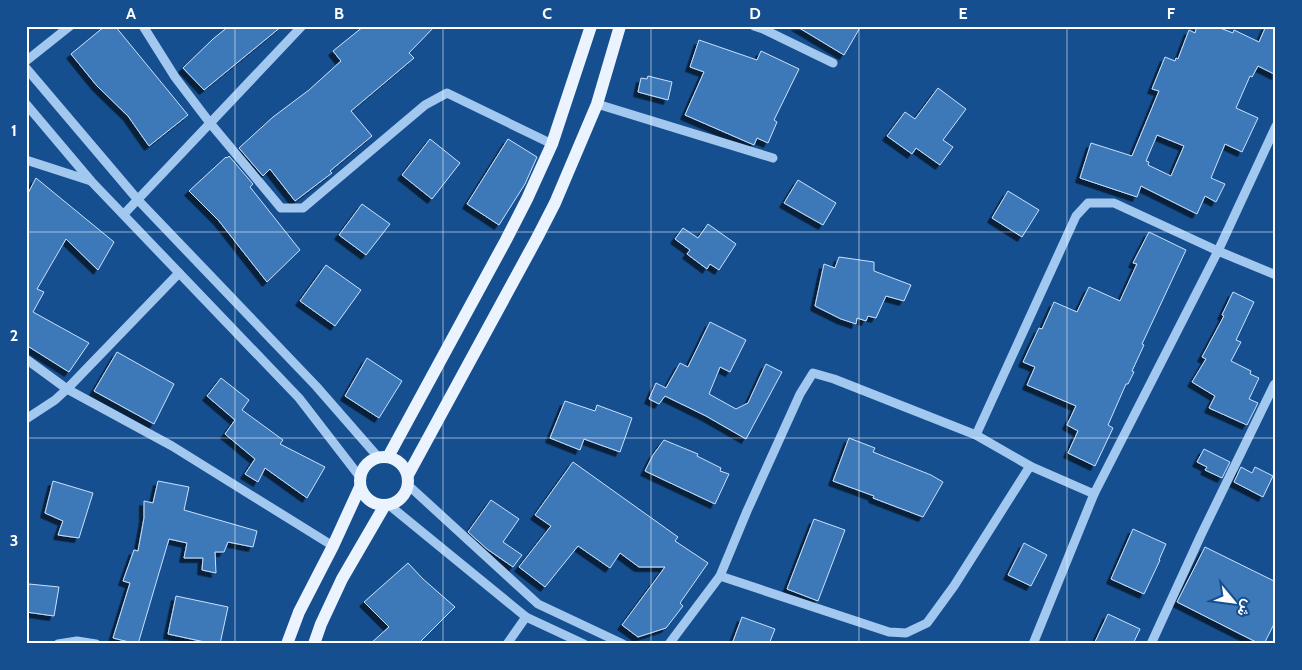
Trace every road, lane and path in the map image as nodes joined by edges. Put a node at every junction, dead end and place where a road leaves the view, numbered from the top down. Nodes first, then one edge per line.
1 (70, 26) edge
2 (143, 26) edge
3 (302, 26) edge
4 (591, 26) edge
5 (620, 26) edge
6 (754, 26) edge
7 (26, 61) edge
8 (833, 63) dead end
9 (26, 68) edge
10 (26, 104) edge
11 (598, 104) junction
12 (210, 123) junction
13 (1276, 126) edge
14 (552, 144) junction
15 (773, 158) dead end
16 (26, 160) edge
17 (91, 181) junction
18 (138, 200) junction
19 (124, 214) junction
20 (1218, 251) junction
21 (178, 273) junction
22 (1276, 275) edge
23 (26, 359) edge
24 (1276, 383) edge
25 (67, 389) junction
26 (26, 419) edge
27 (976, 435) junction
28 (383, 457) junction
29 (1030, 466) junction
30 (408, 480) junction
31 (360, 482) junction
32 (1094, 494) junction
33 (387, 505) junction
34 (333, 546) junction
35 (720, 576) junction
36 (526, 617) junction
37 (58, 644) edge
38 (96, 644) edge
39 (288, 644) edge
40 (314, 644) edge
41 (507, 644) edge
42 (584, 644) edge
43 (623, 644) edge
44 (669, 644) edge
45 (1033, 644) edge
46 (1151, 644) edge

1 - 7 street
2 - 12 street
3 - 12 street
4 - 14 main road
5 - 11 main road
6 - 8 street
9 - 18 street
10 - 17 street
11 - 15 street
11 - 30 main road
12 - 14 street
12 - 18 street
13 - 20 street
14 - 28 main road
16 - 17 street
17 - 19 street
18 - 19 street
18 - 28 street
19 - 21 street
20 - 22 street
20 - 27 street
20 - 32 street
21 - 25 street
21 - 31 street
23 - 25 street
24 - 46 street
25 - 26 street
25 - 34 street
27 - 29 street
27 - 35 street
28 - 30 main road
28 - 31 main road
29 - 32 street
29 - 35 street
30 - 33 main road
30 - 43 street
31 - 33 main road
31 - 34 main road
32 - 45 street
33 - 36 street
33 - 40 main road
34 - 39 main road
35 - 44 street
36 - 41 street
36 - 42 street
37 - 38 street

